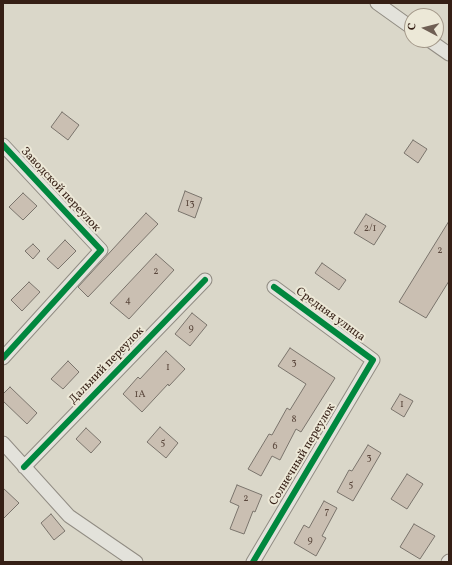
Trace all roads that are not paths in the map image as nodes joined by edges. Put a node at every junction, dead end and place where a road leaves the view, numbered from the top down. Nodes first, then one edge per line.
1 (377, 3) edge
2 (404, 22) edge
3 (440, 48) edge
4 (449, 54) edge
5 (3, 145) edge
6 (205, 280) dead end
7 (274, 287) dead end
8 (3, 358) edge
9 (373, 360) joint
10 (3, 444) edge
11 (24, 467) junction
12 (136, 562) edge
13 (253, 562) edge

1 - 2 street
3 - 4 street
5 - 8 street, Заводской переулок
6 - 11 street, Дальний переулок
7 - 9 street, Средняя улица
9 - 13 street, Солнечный переулок
10 - 11 street
11 - 12 street

